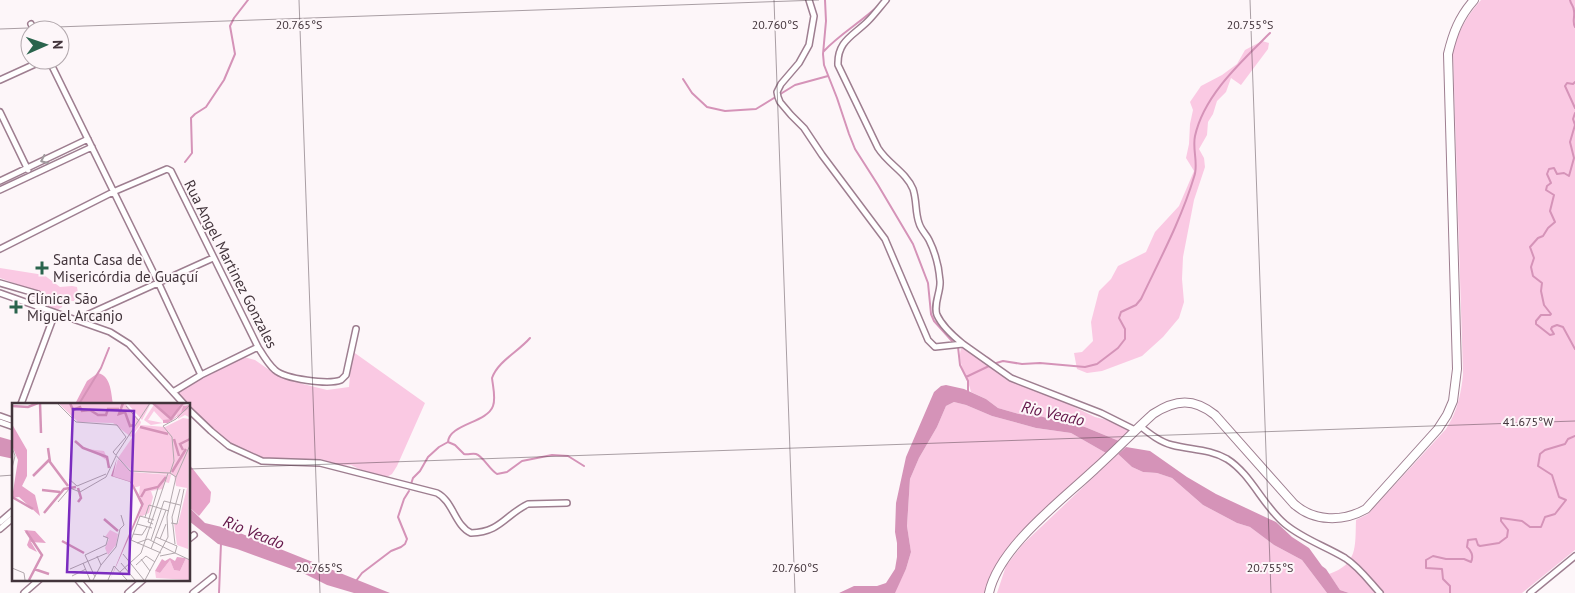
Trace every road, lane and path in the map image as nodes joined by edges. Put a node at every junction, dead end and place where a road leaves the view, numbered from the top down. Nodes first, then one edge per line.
1 (809, 0) edge
2 (886, 0) edge
3 (1474, 0) edge
4 (22, 70) edge
5 (54, 70) edge
6 (0, 80) edge
7 (0, 112) edge
8 (88, 139) junction
9 (92, 146) junction
10 (27, 168) junction
11 (31, 175) junction
12 (0, 181) edge
13 (0, 190) edge
14 (114, 192) junction
15 (0, 249) edge
16 (213, 258) junction
17 (158, 282) junction
18 (0, 283) edge
19 (0, 294) edge
20 (43, 309) junction
21 (55, 314) junction
22 (76, 320) junction
23 (356, 329) dead end
24 (963, 344) junction
25 (258, 348) junction
26 (201, 375) junction
27 (173, 392) junction
28 (21, 403) edge
29 (183, 403) edge
30 (190, 411) edge
31 (0, 416) edge
32 (12, 420) edge
33 (0, 422) edge
34 (12, 426) edge
35 (1137, 428) junction
36 (567, 503) dead end
37 (12, 512) edge
38 (12, 519) edge
39 (0, 522) edge
40 (0, 529) edge
41 (194, 535) dead end
42 (190, 538) edge
43 (1575, 556) edge
44 (213, 577) dead end
45 (39, 580) edge
46 (78, 580) edge
47 (143, 580) edge
48 (24, 593) edge
49 (89, 593) edge
50 (128, 593) edge
51 (194, 593) edge
52 (989, 593) edge
53 (1380, 593) edge
54 (1530, 593) edge

1 - 24 street
2 - 24 street
3 - 35 main road
4 - 6 street
5 - 8 street
7 - 10 street
8 - 9 street
8 -> 10 street
9 - 11 street
9 - 14 street
10 - 11 street
10 - 12 street
11 - 13 street
14 - 15 street
14 - 16 street, Rua Angel Martinez Gonzales
14 - 17 street
16 - 17 street
16 - 25 street, Rua Angel Martinez Gonzales
17 - 22 street
17 - 26 street
18 - 20 street
19 - 20 street
20 - 21 street
21 - 22 street
21 - 28 street
22 - 27 street
23 - 25 street, Rua Angel Martinez Gonzales
24 - 35 street
25 - 26 street
26 - 27 street
27 - 29 street
30 - 36 street
31 - 32 street
33 - 34 street
35 - 52 main road
35 - 53 street
37 - 39 street
38 - 40 street
41 - 42 street
43 - 54 street
44 - 51 street
45 - 48 street
46 - 49 street
47 - 50 street

